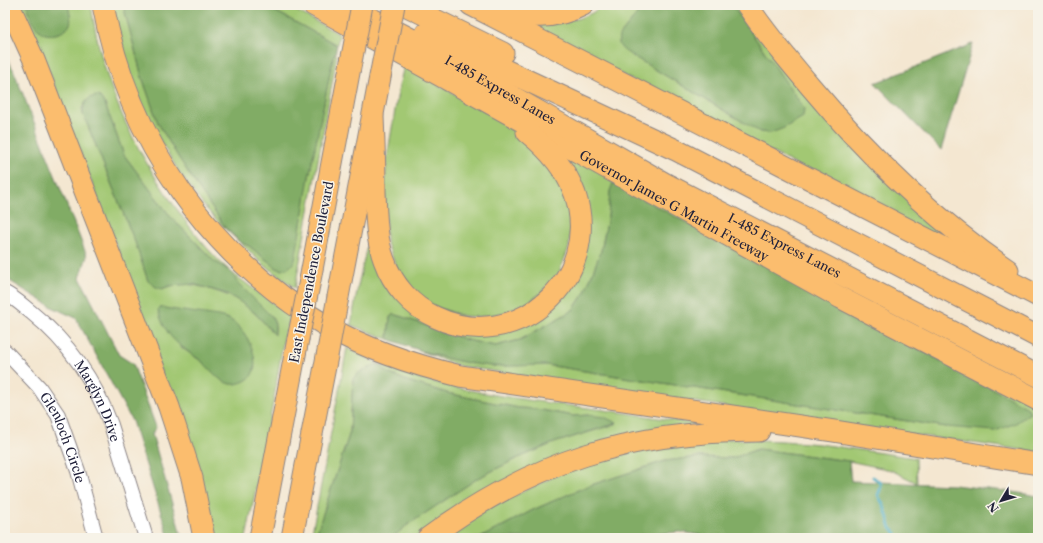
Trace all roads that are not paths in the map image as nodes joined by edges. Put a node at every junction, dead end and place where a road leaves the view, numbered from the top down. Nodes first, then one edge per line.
1 (9, 5) edge
2 (102, 5) edge
3 (313, 5) edge
4 (345, 5) edge
5 (362, 5) edge
6 (371, 5) edge
7 (394, 5) edge
8 (405, 5) edge
9 (471, 5) edge
10 (476, 5) edge
11 (583, 5) edge
12 (747, 5) edge
13 (487, 102) junction
14 (373, 116) junction
15 (1038, 291) edge
16 (9, 295) edge
17 (1038, 296) edge
18 (1038, 321) edge
19 (1038, 337) edge
20 (5, 351) edge
21 (1038, 376) edge
22 (1038, 400) edge
23 (834, 431) junction
24 (1038, 464) edge
25 (96, 538) edge
26 (146, 538) edge
27 (204, 538) edge
28 (260, 538) edge
29 (292, 538) edge
30 (428, 538) edge

1 - 27 highway
2 - 23 highway
3 - 13 highway, Governor James G Martin Freeway
4 - 21 highway, I-485 Express Lanes
5 - 28 highway, East Independence Boulevard, bridge
6 - 19 highway, I-485 Express Lanes
7 - 14 highway, bridge
8 - 18 highway
9 - 17 highway
10 - 11 highway
12 - 15 highway
13 - 14 highway
13 - 22 highway, Governor James G Martin Freeway
14 - 29 highway, bridge
16 - 26 street, Marglyn Drive
20 - 25 street, Glenloch Circle
23 - 24 highway
23 - 30 highway

